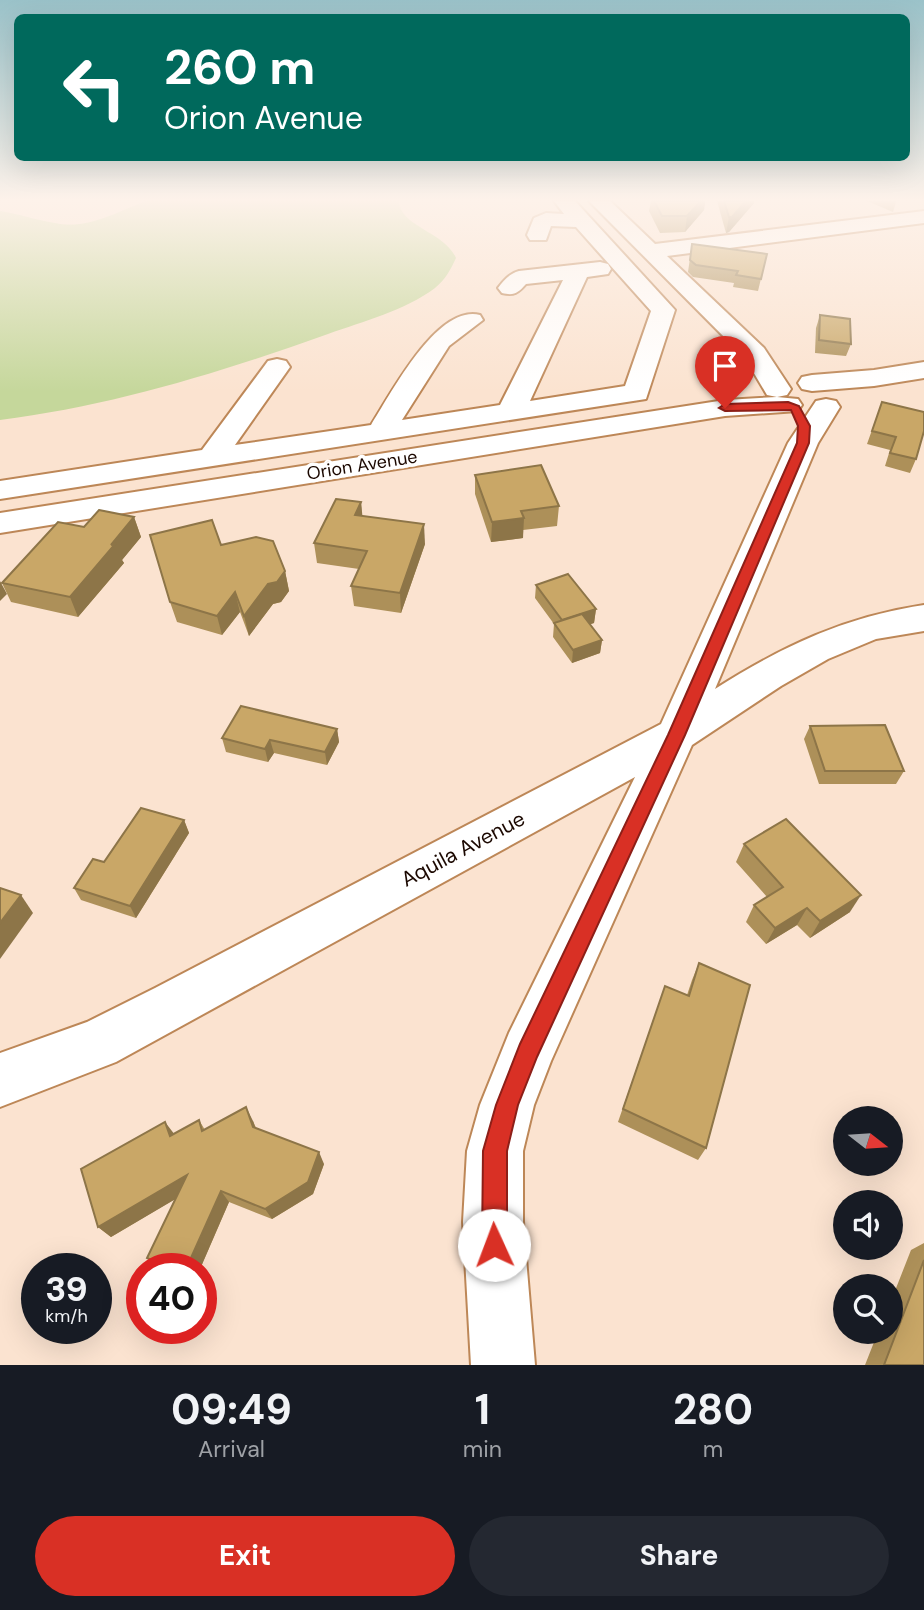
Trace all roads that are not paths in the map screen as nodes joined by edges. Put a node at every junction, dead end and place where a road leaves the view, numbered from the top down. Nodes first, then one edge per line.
1 (666, 265) edge
2 (623, 267) joint
3 (578, 272) junction
4 (510, 288) dead end
5 (471, 320) dead end
6 (277, 367) dead end
7 (924, 370) edge
8 (801, 400) junction
9 (511, 412) junction
10 (381, 431) junction
11 (212, 457) junction
12 (0, 490) edge
13 (0, 523) edge
14 (924, 618) edge
15 (676, 735) junction
16 (0, 1080) edge
17 (503, 1365) edge

1 - 8 street
2 - 3 street
2 - 9 street
3 - 4 street
3 - 9 street
5 - 10 street
6 - 11 street
7 - 8 street, Orion Avenue
8 - 13 street, Orion Avenue
8 - 15 street
9 - 10 street
10 - 11 street
11 - 12 street
14 - 15 street, Aquila Avenue
15 - 16 street, Aquila Avenue
15 - 17 street

